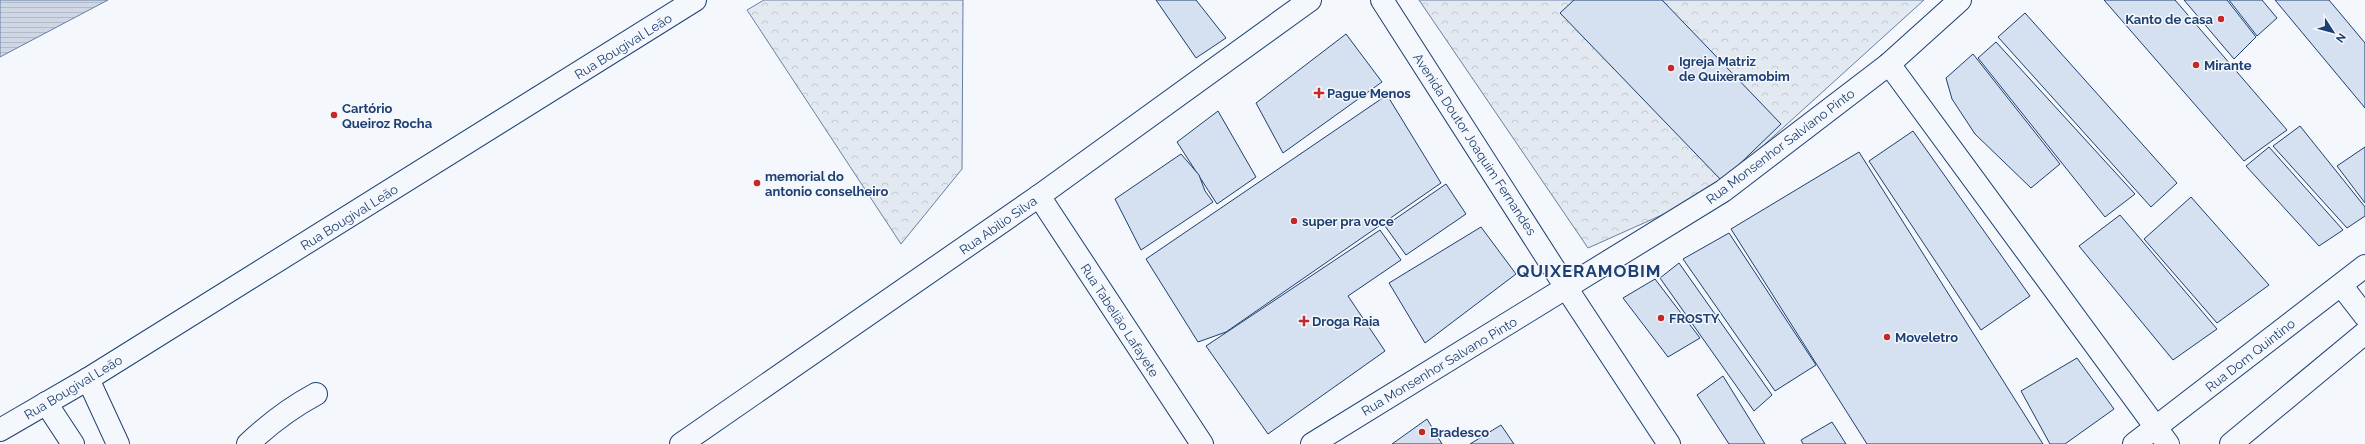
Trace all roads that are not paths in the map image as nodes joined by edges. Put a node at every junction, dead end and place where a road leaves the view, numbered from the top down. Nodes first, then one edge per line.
1 (695, 0) edge
2 (1310, 0) edge
3 (1382, 0) edge
4 (1960, 0) edge
5 (1889, 64) junction
6 (1039, 196) junction
7 (2365, 266) edge
8 (2341, 285) junction
9 (1567, 289) junction
10 (2365, 316) edge
11 (2365, 333) edge
12 (88, 379) junction
13 (316, 394) dead end
14 (46, 403) junction
15 (0, 430) edge
16 (2162, 436) edge
17 (74, 444) edge
18 (118, 444) edge
19 (248, 444) edge
20 (681, 444) edge
21 (1202, 444) edge
22 (1312, 444) edge
23 (1669, 444) edge
24 (2134, 444) edge
25 (2231, 444) edge

1 - 12 street, Rua Bougival Leão
2 - 6 street, Rua Abilio Silva
3 - 9 street, Avenida Doutor Joaquim Fernandes
4 - 5 street, Rua Monsenhor Salviano Pinto
5 - 9 street, Rua Monsenhor Salviano Pinto
5 - 16 street
6 - 20 street, Rua Abilio Silva
6 - 21 street, Rua Tabelião Lafayete
7 - 8 street, Rua Dom Quintino
8 - 10 street
8 - 16 street, Rua Dom Quintino
9 - 22 street, Rua Monsenhor Salvano Pinto
9 - 23 street, Avenida Doutor Joaquim Fernandes
11 - 25 street
12 - 14 street, Rua Bougival Leão
12 - 18 street
13 - 19 street
14 - 15 street, Rua Bougival Leão
14 - 17 street
16 - 24 street, Rua Dom Quintino

